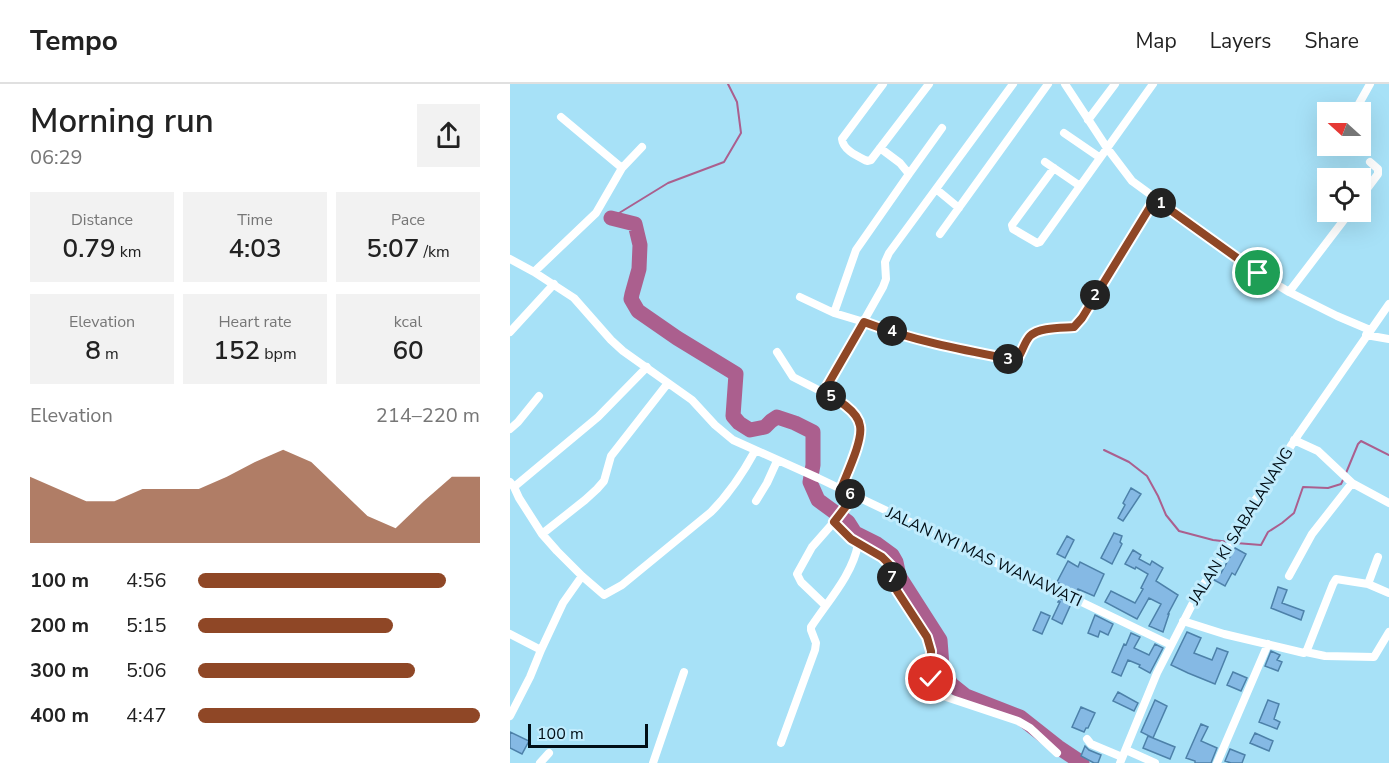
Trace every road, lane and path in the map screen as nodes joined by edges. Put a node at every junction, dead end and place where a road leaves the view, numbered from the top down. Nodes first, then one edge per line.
1 (883, 84) edge
2 (929, 84) edge
3 (1013, 84) edge
4 (1048, 84) edge
5 (1065, 84) edge
6 (1115, 84) edge
7 (1153, 84) edge
8 (1370, 84) edge
9 (1360, 102) edge
10 (561, 117) dead end
11 (1088, 120) junction
12 (942, 128) dead end
13 (1064, 133) dead end
14 (642, 147) dead end
15 (880, 148) junction
16 (1107, 148) junction
17 (1099, 158) junction
18 (1045, 162) dead end
19 (1371, 162) dead end
20 (622, 168) junction
21 (1054, 168) junction
22 (909, 174) junction
23 (1371, 183) edge
24 (1080, 186) junction
25 (936, 189) junction
26 (1155, 199) junction
27 (959, 208) junction
28 (1342, 222) edge
29 (940, 234) dead end
30 (510, 259) edge
31 (534, 272) junction
32 (554, 284) junction
33 (1289, 292) junction
34 (800, 297) dead end
35 (1389, 304) edge
36 (834, 313) junction
37 (864, 322) junction
38 (510, 332) edge
39 (1368, 332) junction
40 (1389, 339) edge
41 (777, 352) dead end
42 (647, 368) junction
43 (668, 383) junction
44 (823, 393) junction
45 (539, 396) dead end
46 (510, 429) edge
47 (1294, 440) junction
48 (755, 451) junction
49 (777, 461) junction
50 (1350, 480) junction
51 (512, 485) edge
52 (841, 489) junction
53 (854, 496) junction
54 (756, 501) dead end
55 (1389, 503) edge
56 (835, 521) junction
57 (542, 534) junction
58 (858, 544) junction
59 (1378, 557) dead end
60 (582, 576) junction
61 (1289, 576) dead end
62 (1368, 584) junction
63 (1389, 593) edge
64 (825, 605) junction
65 (1183, 621) junction
66 (1389, 632) edge
67 (510, 634) edge
68 (1268, 644) junction
69 (1171, 645) junction
70 (541, 650) junction
71 (1306, 652) junction
72 (684, 672) dead end
73 (510, 716) edge
74 (1087, 739) dead end
75 (781, 743) dead end
76 (549, 753) dead end
77 (1057, 753) dead end
78 (1123, 757) edge
79 (540, 763) edge
80 (653, 763) edge
81 (1155, 763) edge
82 (1217, 763) edge

1 - 15 street
2 - 15 street
3 - 25 street
4 - 27 street
5 - 11 street
6 - 11 street
7 - 16 street
8 - 9 street
10 - 20 street
11 - 16 street
12 - 22 street
13 - 17 street
14 - 20 street
15 - 22 street
16 - 17 street
16 - 26 street
17 - 24 street
18 - 21 street
19 - 23 street
20 - 31 street
21 - 24 street
21 - 24 street
22 - 36 street
25 - 27 street
25 - 37 street
26 - 33 street
26 - 37 street
27 - 29 street
28 - 33 street
30 - 31 street, JALAN NYI MAS WANAWATI
31 - 32 street, JALAN NYI MAS WANAWATI
32 - 38 street
32 - 42 street, JALAN NYI MAS WANAWATI
33 - 39 street
34 - 36 street
35 - 39 street, JALAN KI SABALANANG
36 - 37 street
37 - 44 street
39 - 40 street
39 - 47 street, JALAN KI SABALANANG
41 - 44 street
42 - 43 street, JALAN NYI MAS WANAWATI
42 - 51 street
43 - 48 street, JALAN NYI MAS WANAWATI
43 - 57 street
44 - 52 street
45 - 46 street
47 - 50 street
47 - 65 street, JALAN KI SABALANANG
48 - 49 street, JALAN NYI MAS WANAWATI
48 - 60 street
49 - 52 street, JALAN NYI MAS WANAWATI
49 - 54 street
50 - 55 street
50 - 61 street
51 - 57 street
52 - 53 street, JALAN NYI MAS WANAWATI
53 - 56 street
53 - 69 street, JALAN NYI MAS WANAWATI
56 - 58 street
56 - 64 street
57 - 60 street
58 - 64 street
58 - 77 street
59 - 62 street
60 - 70 street
62 - 63 street
62 - 71 street
64 - 75 street
65 - 68 street
65 - 69 street, JALAN KI SABALANANG
66 - 71 street
67 - 70 street
68 - 71 street
68 - 82 street
69 - 78 street, JALAN KI SABALANANG
70 - 73 street
72 - 80 street
74 - 78 street
76 - 79 street
78 - 81 street

